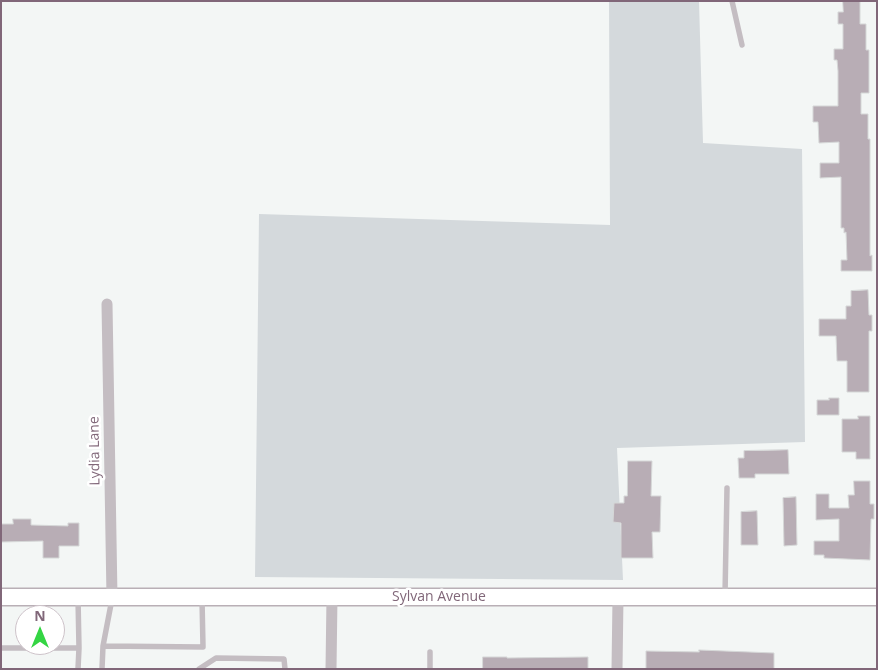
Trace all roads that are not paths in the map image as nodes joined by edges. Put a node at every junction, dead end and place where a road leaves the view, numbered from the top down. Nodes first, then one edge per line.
1 (732, 1) edge
2 (742, 45) dead end
3 (107, 304) dead end
4 (727, 488) dead end
5 (1, 597) edge
6 (78, 597) junction
7 (112, 597) junction
8 (202, 597) junction
9 (332, 597) junction
10 (725, 597) junction
11 (877, 597) edge
12 (618, 598) junction
13 (103, 646) junction
14 (1, 648) edge
15 (79, 648) junction
16 (430, 652) dead end
17 (78, 669) edge
18 (102, 669) edge
19 (199, 669) edge
20 (285, 669) edge
21 (331, 669) edge
22 (430, 669) edge
23 (617, 669) edge

1 - 2 lane
3 - 7 street, Lydia Lane
4 - 10 lane
5 - 6 main road, Sylvan Avenue
6 - 7 main road, Sylvan Avenue
6 - 15 lane
7 - 8 main road, Sylvan Avenue
7 - 13 lane
8 - 9 main road, Sylvan Avenue
8 - 13 lane
9 - 12 main road, Sylvan Avenue
9 - 21 street
10 - 11 main road, Sylvan Avenue
10 - 12 main road, Sylvan Avenue
12 - 23 street
13 - 18 lane
14 - 15 lane
15 - 17 lane
16 - 22 lane
19 - 20 lane

